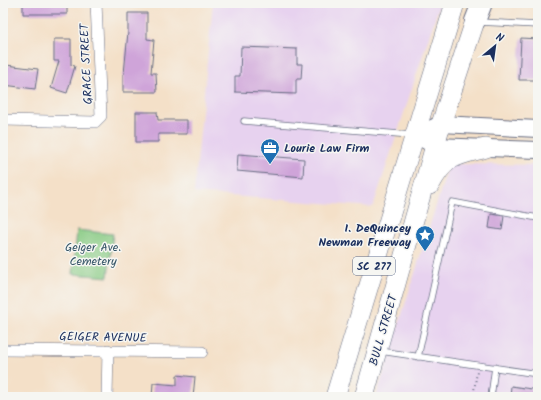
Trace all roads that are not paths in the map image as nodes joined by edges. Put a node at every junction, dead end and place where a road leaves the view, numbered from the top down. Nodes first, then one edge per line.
1 (96, 3) edge
2 (455, 3) edge
3 (482, 3) edge
4 (475, 21) junction
5 (538, 25) edge
6 (3, 120) edge
7 (244, 120) dead end
8 (442, 124) junction
9 (538, 129) edge
10 (416, 135) junction
11 (435, 146) junction
12 (486, 148) junction
13 (538, 150) edge
14 (417, 209) junction
15 (538, 218) edge
16 (3, 350) edge
17 (108, 350) junction
18 (377, 350) junction
19 (202, 352) dead end
20 (418, 357) junction
21 (495, 367) junction
22 (538, 374) edge
23 (106, 397) edge
24 (335, 397) edge
25 (364, 397) edge
26 (491, 397) edge

1 - 6 street, GRACE STREET
2 - 10 highway, SC 277
3 - 4 highway, SC 277
4 - 5 lane
4 - 8 highway, SC 277
7 - 10 lane
8 - 9 main road
8 - 10 main road
8 - 11 highway, BULL STREET / SC 277
10 - 11 main road
10 - 24 highway, SC 277
11 - 12 main road
11 - 14 highway, BULL STREET / SC 277
12 - 13 main road
12 - 14 highway
14 - 18 highway, BULL STREET / SC 277
15 - 20 lane
16 - 17 street, GEIGER AVENUE
17 - 19 street, GEIGER AVENUE
17 - 23 street
18 - 20 lane
18 - 25 highway, BULL STREET / SC 277
20 - 21 lane
21 - 22 lane
21 - 26 lane

